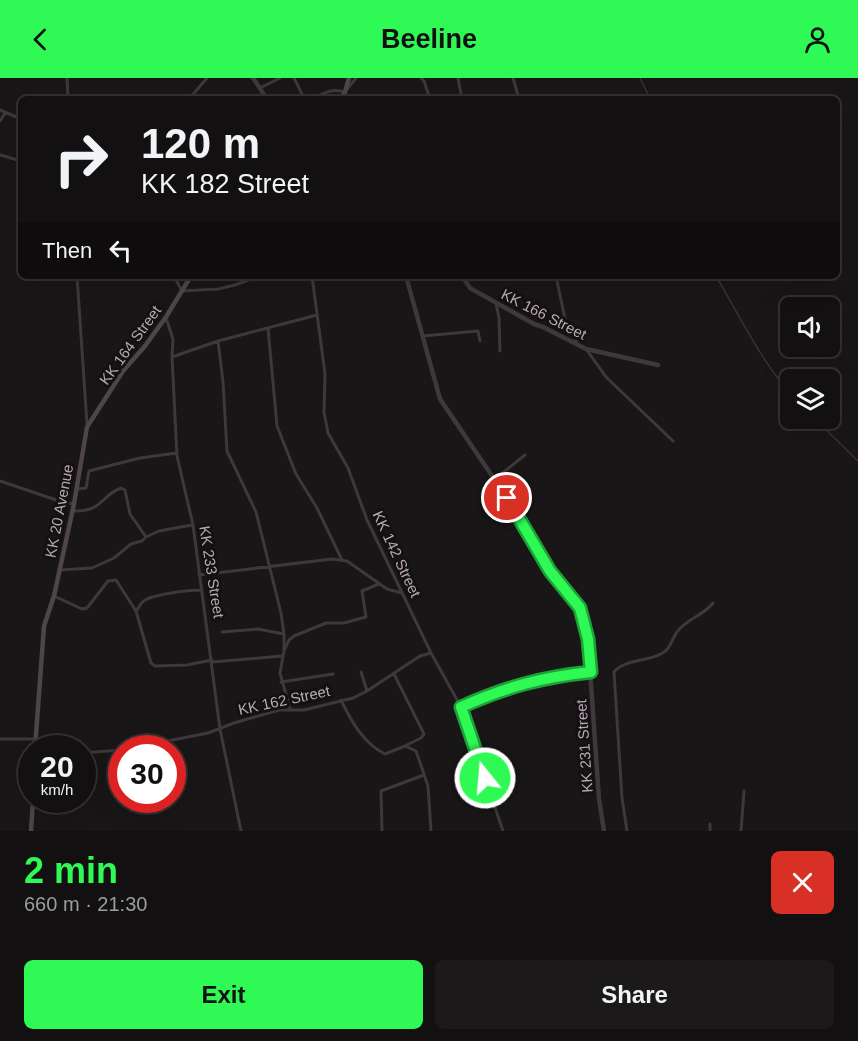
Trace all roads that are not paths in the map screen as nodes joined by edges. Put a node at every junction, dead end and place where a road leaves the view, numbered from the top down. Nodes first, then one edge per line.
1 (68, 78) edge
2 (207, 78) edge
3 (254, 78) edge
4 (280, 78) edge
5 (294, 78) edge
6 (349, 78) edge
7 (356, 78) edge
8 (431, 78) edge
9 (458, 78) edge
10 (513, 78) edge
11 (423, 80) edge
12 (260, 88) junction
13 (345, 92) junction
14 (68, 96) edge
15 (192, 96) edge
16 (265, 96) edge
17 (303, 96) edge
18 (317, 96) edge
19 (343, 96) edge
20 (346, 96) edge
21 (429, 96) edge
22 (461, 96) edge
23 (518, 96) edge
24 (0, 110) edge
25 (5, 113) junction
26 (18, 118) edge
27 (0, 121) edge
28 (0, 155) edge
29 (18, 160) edge
30 (77, 279) edge
31 (176, 279) edge
32 (189, 279) edge
33 (252, 279) edge
34 (312, 279) edge
35 (407, 279) edge
36 (464, 279) edge
37 (557, 279) edge
38 (182, 291) junction
39 (496, 303) junction
40 (318, 315) junction
41 (166, 317) junction
42 (268, 328) junction
43 (423, 336) junction
44 (218, 341) junction
45 (480, 341) dead end
46 (578, 344) junction
47 (586, 349) junction
48 (500, 351) dead end
49 (172, 357) junction
50 (658, 365) dead end
51 (87, 428) junction
52 (673, 441) dead end
53 (177, 453) junction
54 (525, 454) dead end
55 (495, 479) junction
56 (0, 481) edge
57 (77, 489) junction
58 (74, 504) junction
59 (72, 511) junction
60 (193, 525) junction
61 (146, 537) junction
62 (342, 560) junction
63 (270, 566) junction
64 (59, 570) junction
65 (199, 575) junction
66 (379, 584) junction
67 (202, 590) junction
68 (402, 593) junction
69 (54, 596) junction
70 (713, 603) dead end
71 (136, 611) junction
72 (222, 632) dead end
73 (284, 634) junction
74 (431, 653) junction
75 (283, 654) junction
76 (212, 661) junction
77 (361, 672) dead end
78 (591, 672) junction
79 (333, 674) dead end
80 (394, 674) junction
81 (281, 682) junction
82 (367, 691) junction
83 (341, 700) junction
84 (461, 707) junction
85 (290, 709) junction
86 (220, 729) junction
87 (36, 735) edge
88 (0, 739) edge
89 (18, 739) edge
90 (186, 739) edge
91 (405, 746) junction
92 (424, 774) junction
93 (744, 790) dead end
94 (32, 813) edge
95 (710, 824) dead end
96 (31, 831) edge
97 (241, 831) edge
98 (382, 831) edge
99 (431, 831) edge
100 (503, 831) edge
101 (604, 831) edge
102 (627, 831) edge
103 (710, 831) edge
104 (741, 831) edge

1 - 14 street
2 - 15 street
3 - 12 street
4 - 12 street
5 - 17 street
6 - 13 main road
7 - 13 street
8 - 11 street
9 - 22 street
10 - 23 street
11 - 21 street
12 - 16 street
13 - 18 street
13 - 19 main road
13 - 20 street
24 - 25 street
25 - 26 street
25 - 27 street
28 - 29 street
30 - 51 street, KK 20 Avenue
31 - 38 street
32 - 38 main road, KK 164 Street
33 - 38 street
34 - 40 street, KK 142 Street
35 - 43 street, KK 231 Street
36 - 39 street, KK 166 Street
37 - 46 street
38 - 41 main road, KK 164 Street
39 - 46 street, KK 166 Street
39 - 48 street
40 - 42 street
40 - 68 street, KK 142 Street
41 - 49 street, KK 233 Street
41 - 51 main road, KK 164 Street
42 - 44 street
42 - 62 street
43 - 45 street
43 - 55 street, KK 231 Street
44 - 49 street
44 - 63 street
46 - 47 street, KK 166 Street
47 - 50 street, KK 166 Street
47 - 52 street
49 - 53 street, KK 233 Street
51 - 57 main road, KK 20 Avenue
53 - 57 street
53 - 60 street, KK 233 Street
54 - 55 street
55 - 78 street, KK 231 Street
56 - 58 street
57 - 58 main road, KK 20 Avenue
58 - 59 main road, KK 20 Avenue
59 - 61 street
59 - 64 main road, KK 20 Avenue
60 - 61 street
60 - 65 street, KK 233 Street
61 - 64 street
62 - 63 street
62 - 66 street
63 - 65 street
63 - 73 street
64 - 69 main road, KK 20 Avenue
65 - 67 street, KK 233 Street
66 - 68 street
66 - 75 street
67 - 71 street
67 - 76 street, KK 233 Street
68 - 74 street, KK 142 Street
69 - 71 street
69 - 87 main road, KK 20 Avenue
70 - 102 street
71 - 76 street
72 - 73 street
73 - 75 street
74 - 80 street, KK 162 Street
74 - 84 street, KK 142 Street
75 - 76 street
75 - 81 street
76 - 86 street, KK 233 Street
77 - 82 street
78 - 84 street
78 - 101 street, KK 231 Street
79 - 81 street
80 - 82 street, KK 162 Street
80 - 91 street
81 - 85 street
82 - 83 street, KK 162 Street
83 - 85 street, KK 162 Street
83 - 91 street
84 - 100 street, KK 142 Street
85 - 86 street, KK 162 Street
86 - 90 street, KK 162 Street
86 - 97 street, KK 233 Street
88 - 89 street
91 - 92 street
92 - 98 street
92 - 99 street
93 - 104 street
94 - 96 main road
95 - 103 street

